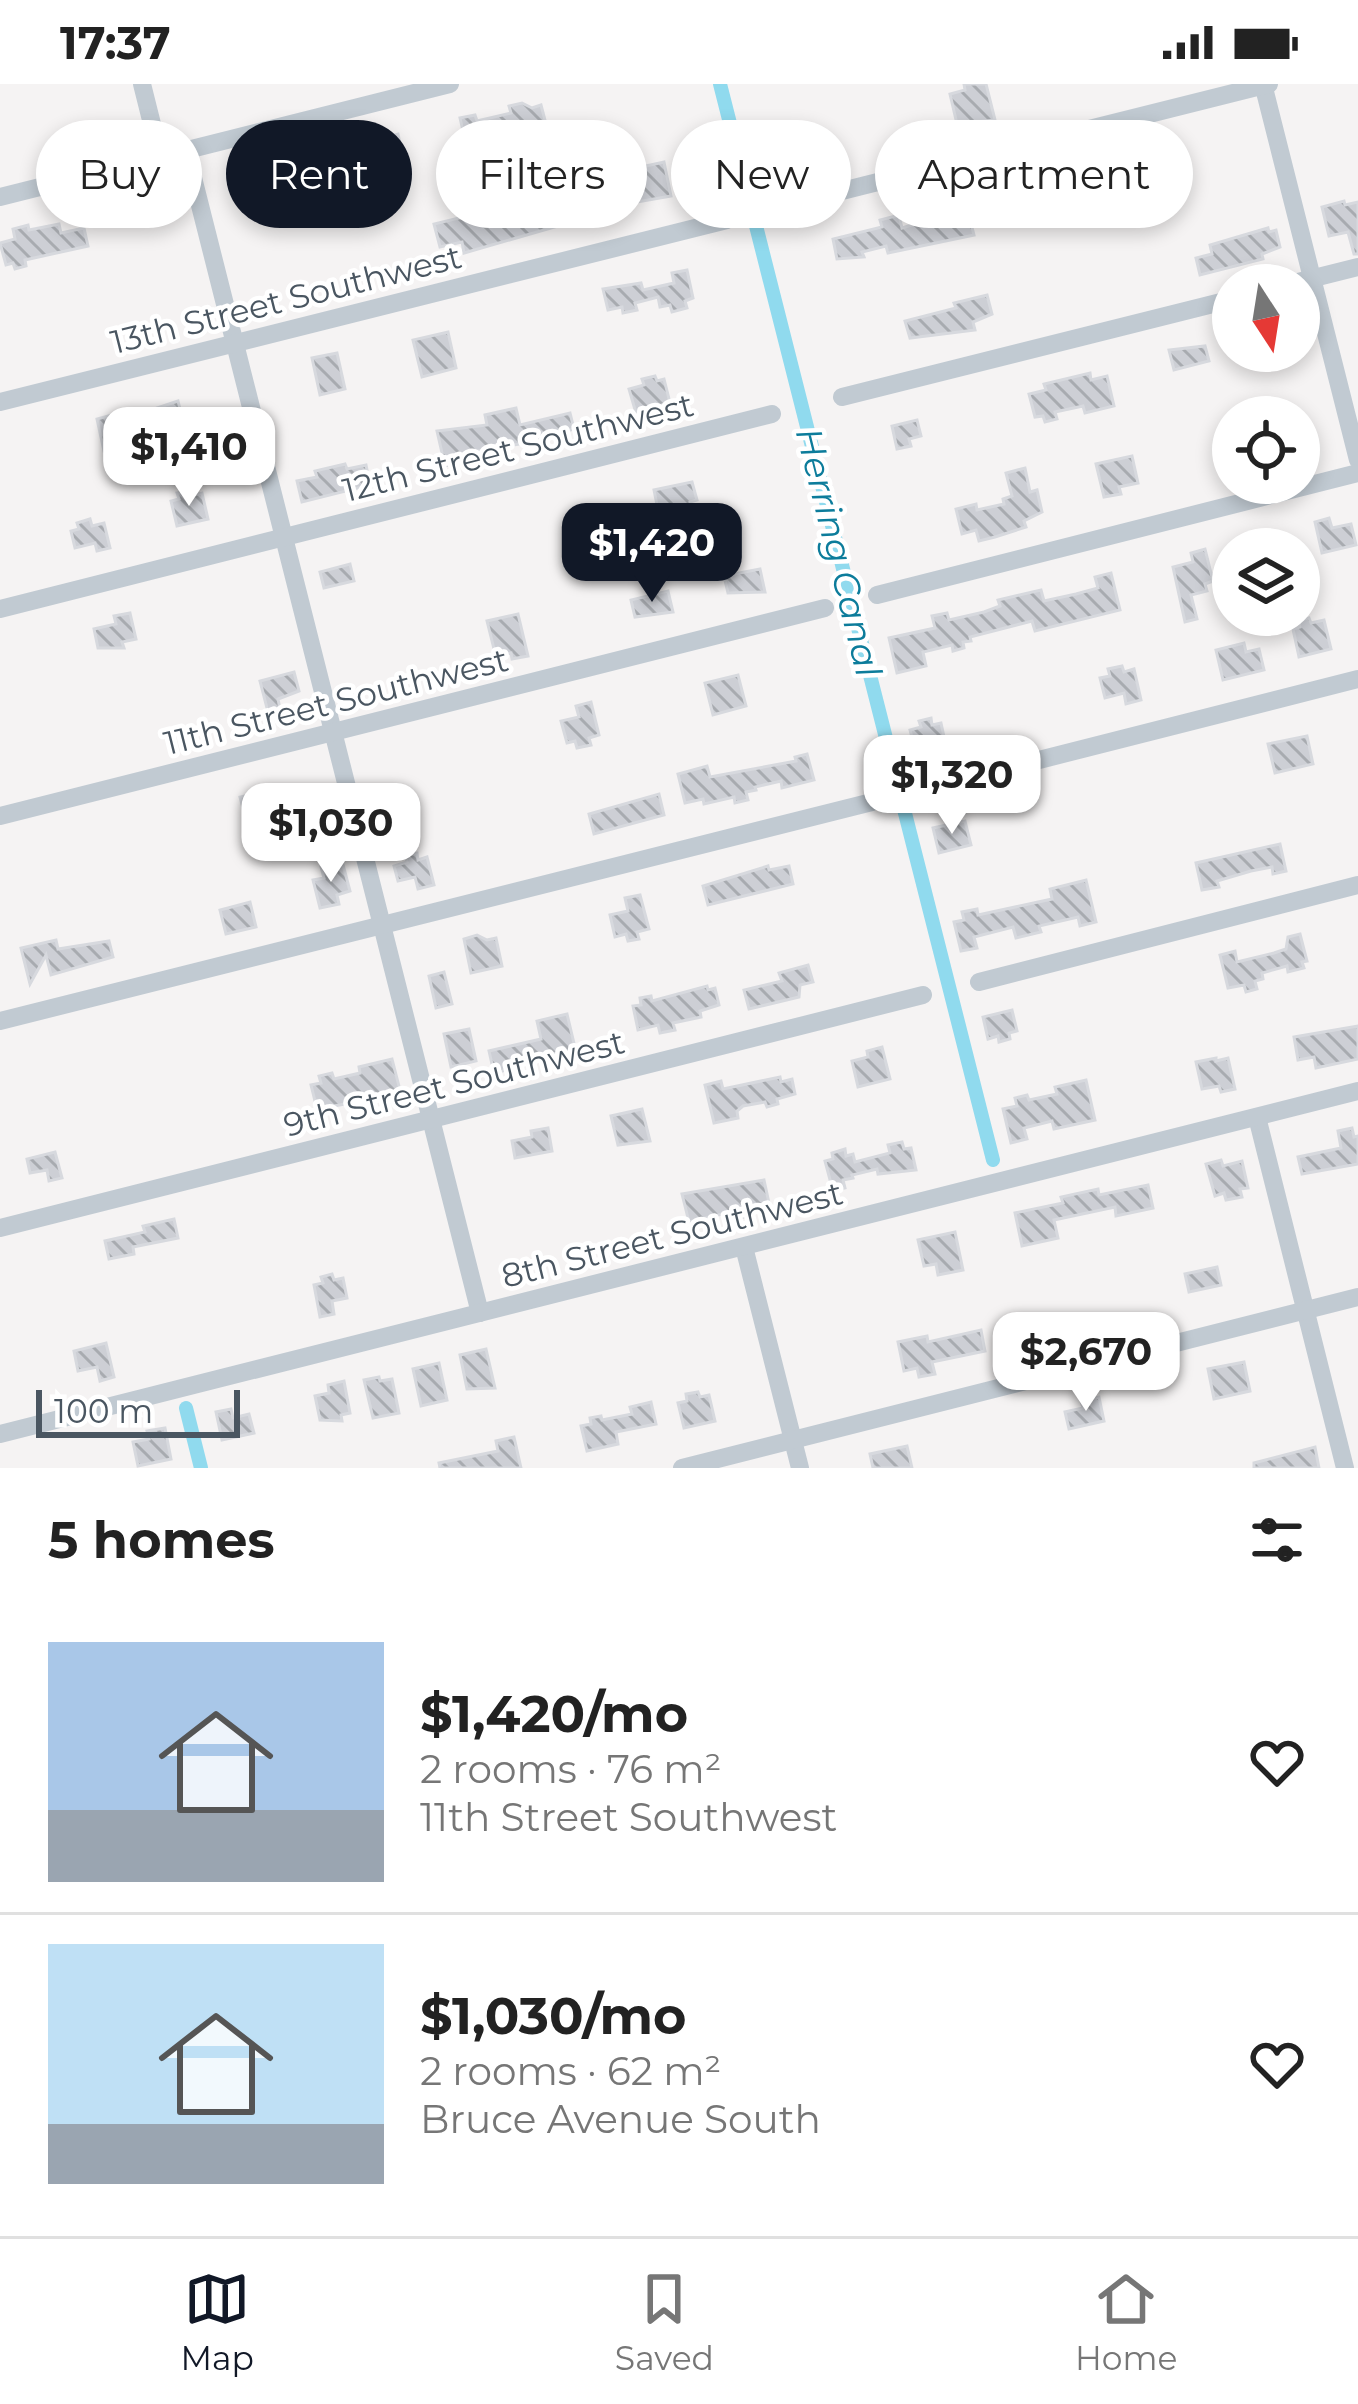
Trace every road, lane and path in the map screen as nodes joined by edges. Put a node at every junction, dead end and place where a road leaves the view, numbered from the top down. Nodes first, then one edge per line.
1 (142, 84) edge
2 (365, 84) edge
3 (450, 84) edge
4 (1265, 84) edge
5 (370, 104) junction
6 (151, 120) edge
7 (202, 146) edge
8 (36, 187) edge
9 (851, 189) edge
10 (0, 196) edge
11 (202, 213) edge
12 (695, 228) edge
13 (1309, 264) edge
14 (1358, 266) edge
15 (1320, 276) edge
16 (1212, 304) edge
17 (1320, 310) edge
18 (235, 343) junction
19 (842, 397) dead end
20 (0, 402) edge
21 (772, 414) dead end
22 (1358, 460) edge
23 (1358, 473) edge
24 (284, 538) junction
25 (877, 595) dead end
26 (826, 608) dead end
27 (0, 609) edge
28 (1358, 679) edge
29 (334, 732) junction
30 (925, 788) dead end
31 (872, 802) dead end
32 (0, 816) edge
33 (1358, 885) edge
34 (382, 926) junction
35 (980, 982) dead end
36 (923, 995) dead end
37 (0, 1021) edge
38 (1358, 1091) edge
39 (1257, 1117) junction
40 (432, 1119) junction
41 (0, 1228) edge
42 (744, 1246) junction
43 (1358, 1297) edge
44 (1305, 1310) junction
45 (480, 1313) junction
46 (0, 1434) edge
47 (793, 1440) junction
48 (682, 1468) edge
49 (800, 1468) edge
50 (1345, 1468) edge

1 - 6 street
2 - 5 street
3 - 5 street
4 - 9 street
4 - 13 street
5 - 7 street
8 - 10 street
11 - 18 street
12 - 18 street, 13th Street Southwest
14 - 15 street
16 - 19 street
17 - 22 street
18 - 20 street, 13th Street Southwest
18 - 24 street
21 - 24 street, 12th Street Southwest
23 - 25 street
24 - 27 street, 12th Street Southwest
24 - 29 street
26 - 29 street, 11th Street Southwest
28 - 30 street
29 - 32 street, 11th Street Southwest
29 - 34 street
31 - 34 street
33 - 35 street
34 - 37 street
34 - 40 street
36 - 40 street, 9th Street Southwest
38 - 39 street, 8th Street Southwest
39 - 42 street, 8th Street Southwest
39 - 44 street
40 - 41 street, 9th Street Southwest
40 - 45 street
42 - 45 street, 8th Street Southwest
42 - 47 street
43 - 44 street
44 - 47 street
44 - 50 street
45 - 46 street, 8th Street Southwest
47 - 48 street
47 - 49 street

